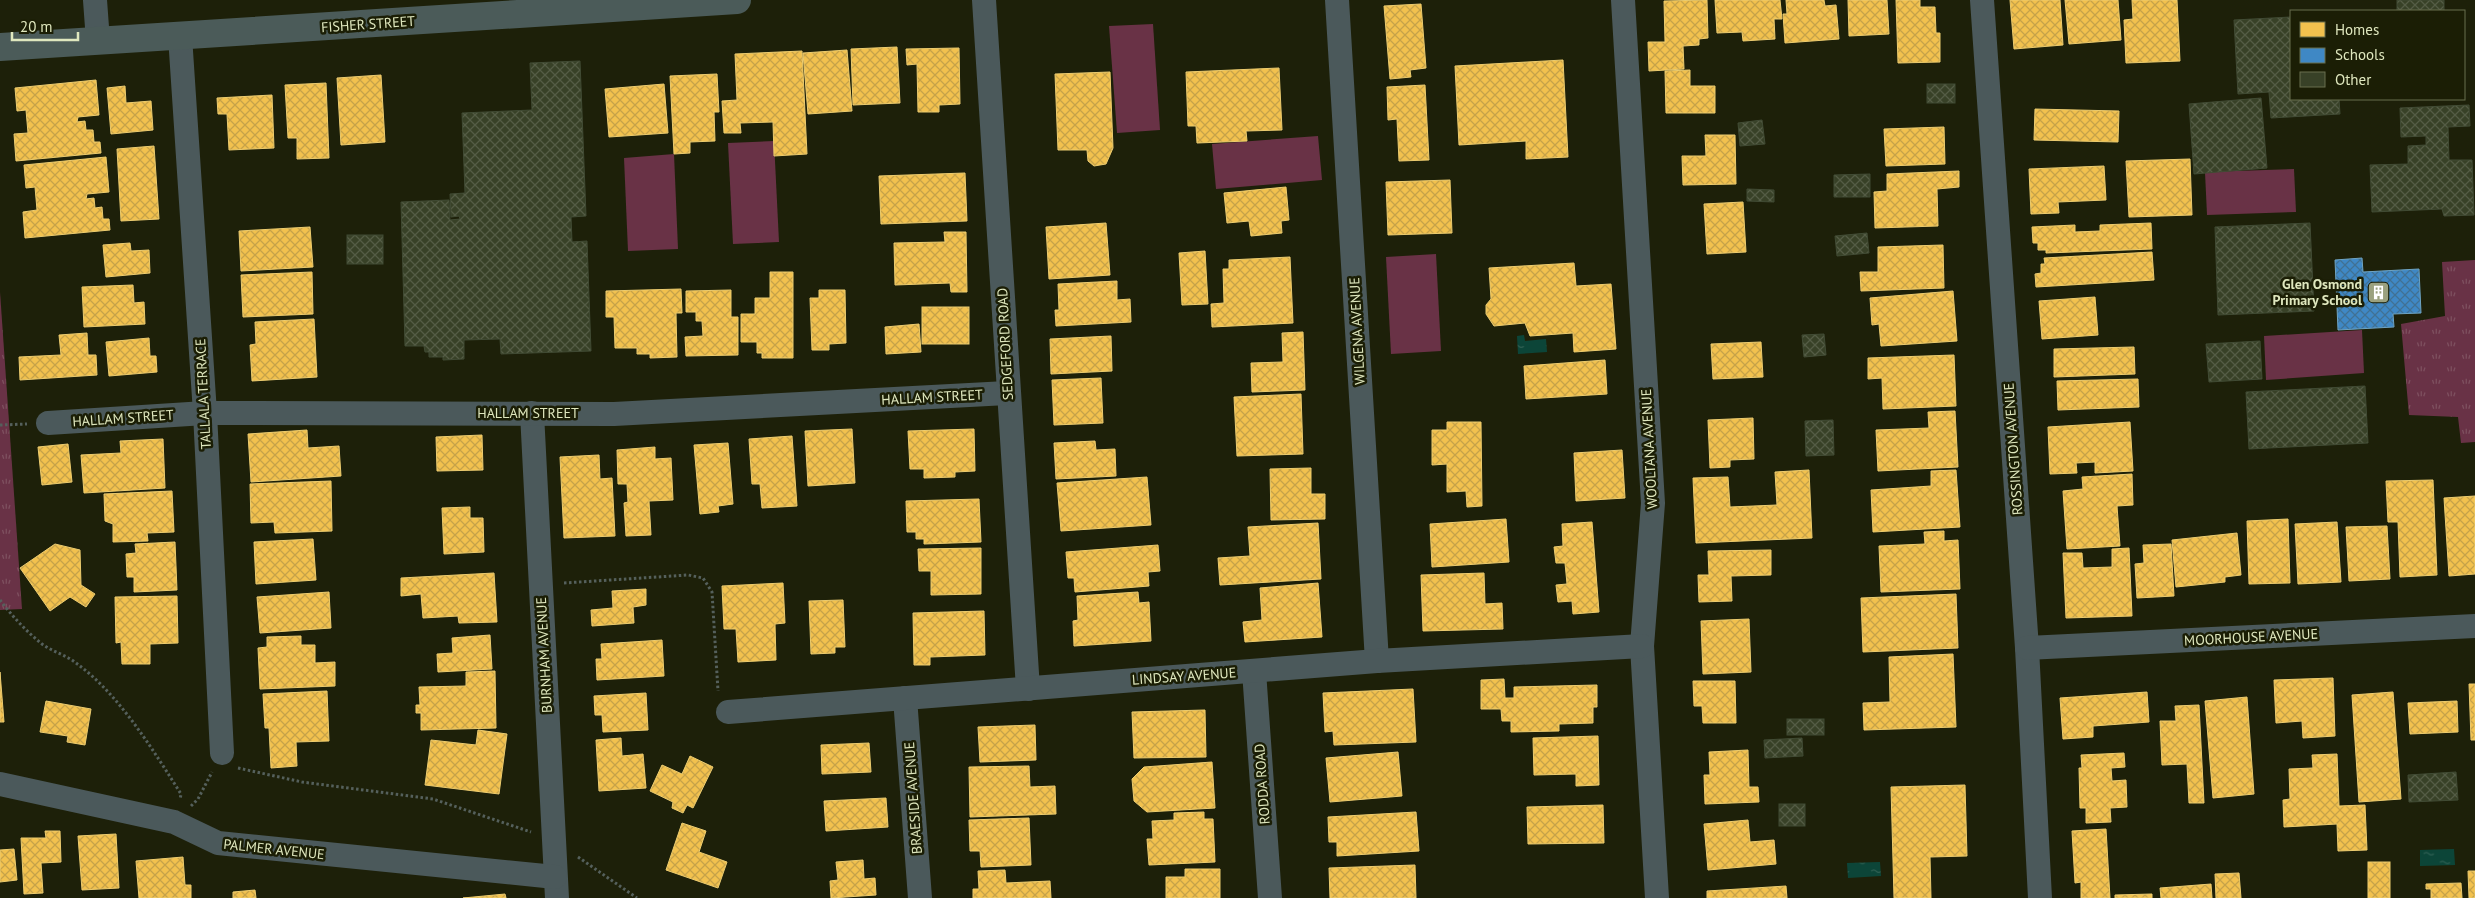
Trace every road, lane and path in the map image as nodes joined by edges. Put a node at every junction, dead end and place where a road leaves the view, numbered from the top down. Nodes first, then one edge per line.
1 (95, 0) edge
2 (736, 0) edge
3 (984, 0) edge
4 (1337, 0) edge
5 (1623, 0) edge
6 (1982, 0) edge
7 (574, 6) edge
8 (180, 36) junction
9 (98, 41) junction
10 (0, 47) edge
11 (1008, 393) junction
12 (205, 412) junction
13 (532, 412) junction
14 (48, 423) dead end
15 (541, 585) junction
16 (0, 600) edge
17 (2475, 626) edge
18 (1642, 646) junction
19 (2027, 648) junction
20 (1377, 662) junction
21 (1254, 671) junction
22 (1028, 688) junction
23 (905, 698) junction
24 (728, 712) joint
25 (222, 753) junction
26 (0, 784) edge
27 (198, 800) dead end
28 (174, 822) junction
29 (553, 840) junction
30 (556, 888) edge
31 (637, 898) edge
32 (920, 898) edge
33 (1270, 898) edge
34 (1657, 898) edge
35 (2040, 898) edge

1 - 9 street
2 - 7 street, FISHER STREET
3 - 11 street, SEDGEFORD ROAD
4 - 20 street, WILGENA AVENUE
5 - 18 street, WOOLTANA AVENUE
6 - 19 street, ROSSINGTON AVENUE
7 - 8 street, FISHER STREET
8 - 9 street, FISHER STREET
8 - 12 street, TALLALA TERRACE
9 - 10 street, FISHER STREET
11 - 13 street, HALLAM STREET
11 - 22 street, SEDGEFORD ROAD
12 - 13 street, HALLAM STREET
12 - 14 street, HALLAM STREET
12 - 25 street, TALLALA TERRACE
13 - 15 street, BURNHAM AVENUE
15 - 24 path
15 - 29 street, BURNHAM AVENUE
16 - 28 path
17 - 19 street, MOORHOUSE AVENUE
18 - 20 street, LINDSAY AVENUE
18 - 34 street, WOOLTANA AVENUE
19 - 35 street, ROSSINGTON AVENUE
20 - 21 street, LINDSAY AVENUE
21 - 22 street, LINDSAY AVENUE
21 - 33 street, RODDA ROAD
22 - 23 street, LINDSAY AVENUE
23 - 24 street, LINDSAY AVENUE
23 - 32 street, BRAESIDE AVENUE
25 - 27 path
25 - 29 path
26 - 28 street, PALMER AVENUE
28 - 30 street, PALMER AVENUE
29 - 30 street, BURNHAM AVENUE
29 - 31 path

